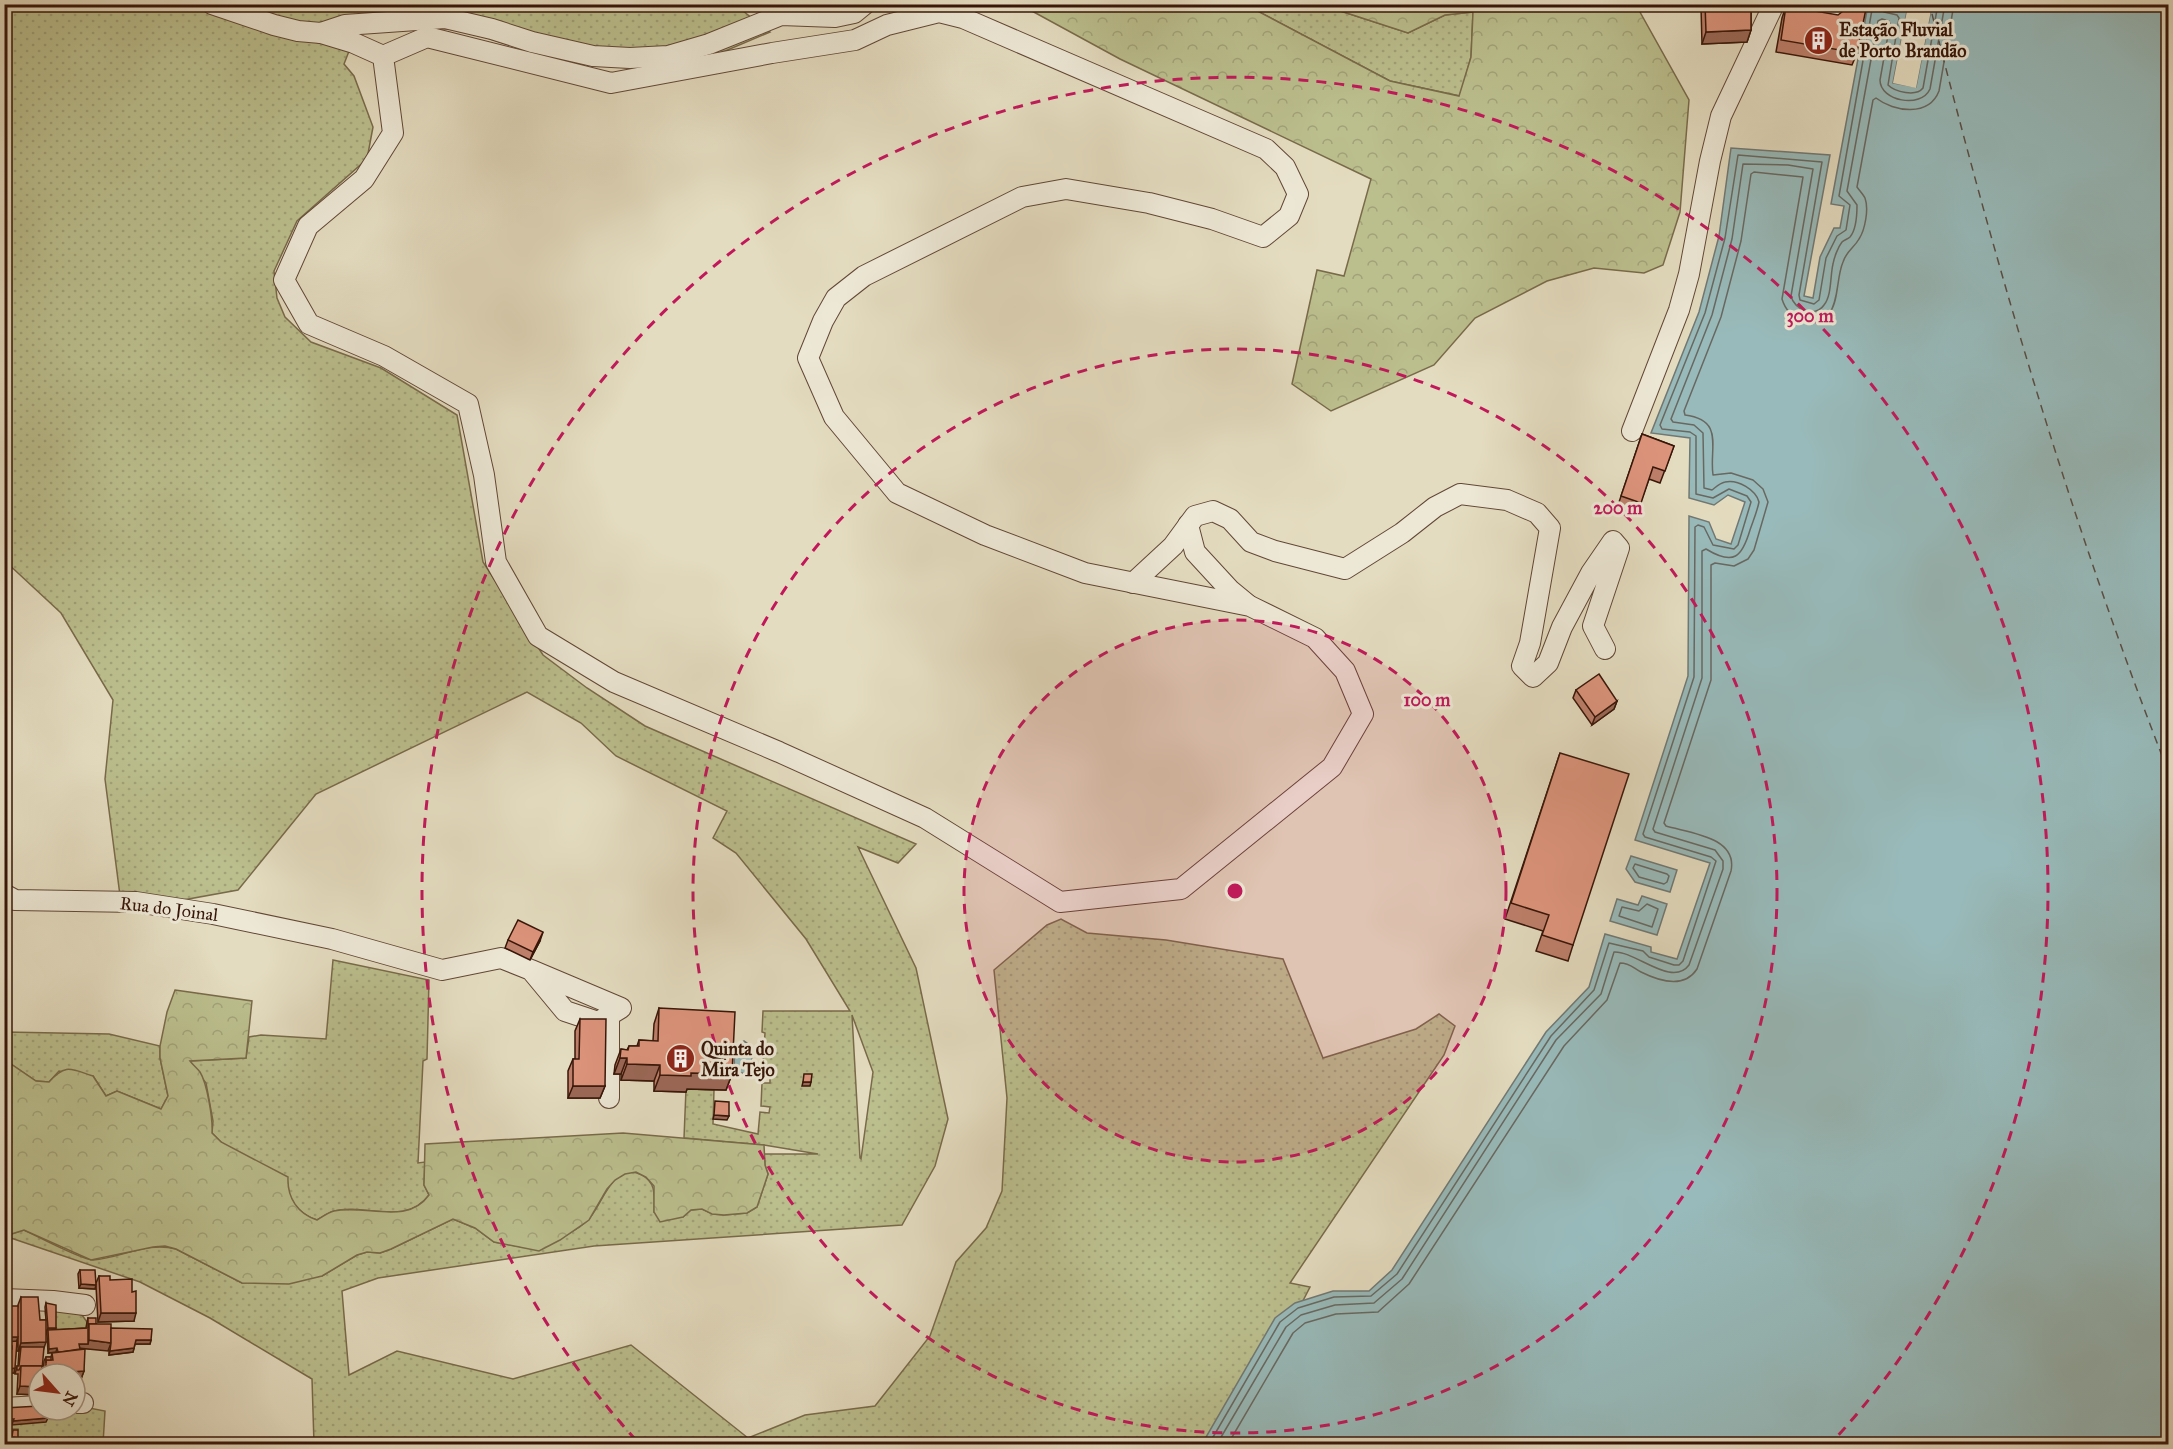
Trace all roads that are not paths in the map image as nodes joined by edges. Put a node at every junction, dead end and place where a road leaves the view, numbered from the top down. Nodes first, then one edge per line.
1 (212, 4) edge
2 (865, 4) edge
3 (1774, 4) edge
4 (1781, 4) edge
5 (1837, 4) edge
6 (321, 33) junction
7 (383, 56) junction
8 (1632, 431) dead end
9 (1188, 525) junction
10 (1133, 583) junction
11 (1250, 606) junction
12 (1605, 649) dead end
13 (5, 898) edge
14 (609, 1098) dead end
15 (4, 1299) edge
16 (85, 1305) dead end
17 (27, 1407) edge
18 (4, 1408) edge

1 - 6 street
2 - 6 street
3 - 8 street
4 - 5 street
6 - 7 street
7 - 10 street
7 - 11 street
9 - 10 street
9 - 11 street
9 - 12 street
10 - 11 street
13 - 14 street, Rua do Joinal
15 - 16 street
17 - 18 street

